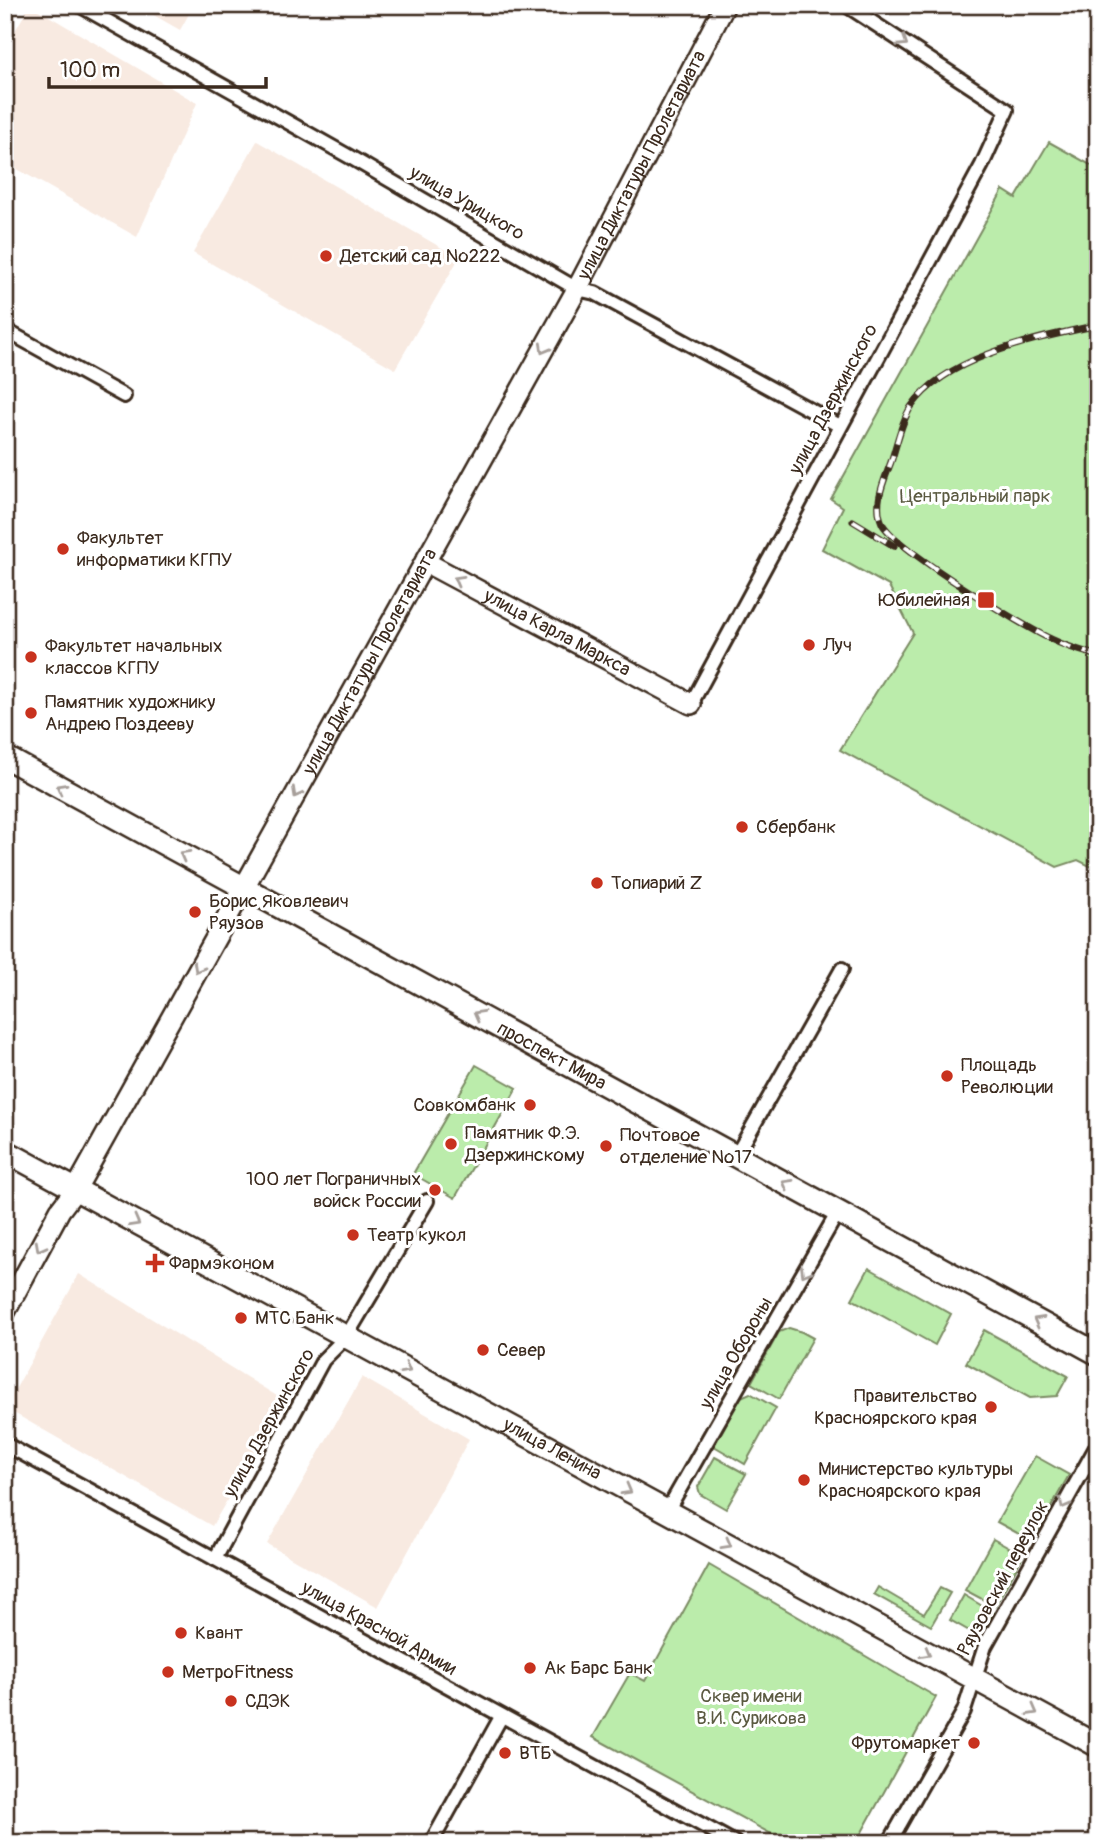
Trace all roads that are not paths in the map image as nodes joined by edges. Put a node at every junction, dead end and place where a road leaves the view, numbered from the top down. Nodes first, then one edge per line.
1 (79, 5) edge
2 (725, 5) edge
3 (846, 5) edge
4 (577, 289) junction
5 (5, 330) edge
6 (124, 396) dead end
7 (840, 426) junction
8 (425, 562) junction
9 (691, 704) joint
10 (5, 757) edge
11 (244, 887) junction
12 (842, 969) dead end
13 (5, 1151) edge
14 (736, 1156) junction
15 (75, 1189) junction
16 (427, 1200) dead end
17 (838, 1212) junction
18 (5, 1312) edge
19 (346, 1337) junction
20 (1098, 1354) edge
21 (5, 1444) edge
22 (1098, 1444) edge
23 (667, 1511) junction
24 (215, 1559) junction
25 (973, 1678) junction
26 (501, 1717) junction
27 (1098, 1746) edge
28 (430, 1843) edge
29 (735, 1843) edge
30 (889, 1843) edge

1 - 4 street, улица Урицкого
2 - 4 street, улица Диктатуры Пролетариата
3 -> 7 street, улица Дзержинского
4 - 7 street, улица Урицкого
4 -> 8 street, улица Диктатуры Пролетариата
5 - 6 street
7 - 9 street, улица Дзержинского
9 -> 8 street, улица Карла Маркса
8 -> 11 street, улица Диктатуры Пролетариата
11 -> 10 main road, проспект Мира
14 -> 11 main road, проспект Мира
11 -> 15 street, улица Диктатуры Пролетариата
12 - 14 street
13 - 15 main road, улица Ленина
17 -> 14 main road, проспект Мира
15 -> 18 street, улица Диктатуры Пролетариата
15 -> 19 main road, улица Ленина
16 - 19 street, улица Дзержинского
20 -> 17 main road, проспект Мира
17 -> 23 street, улица Обороны
19 -> 23 main road, улица Ленина
19 - 24 street, улица Дзержинского
21 - 24 street, улица Красной Армии
22 -> 25 street, Ряузовский переулок
23 -> 25 main road, улица Ленина
24 - 26 street, улица Красной Армии
25 -> 27 main road, улица Ленина
25 - 30 street, Ряузовский переулок
26 - 28 street
26 - 29 street, улица Красной Армии

